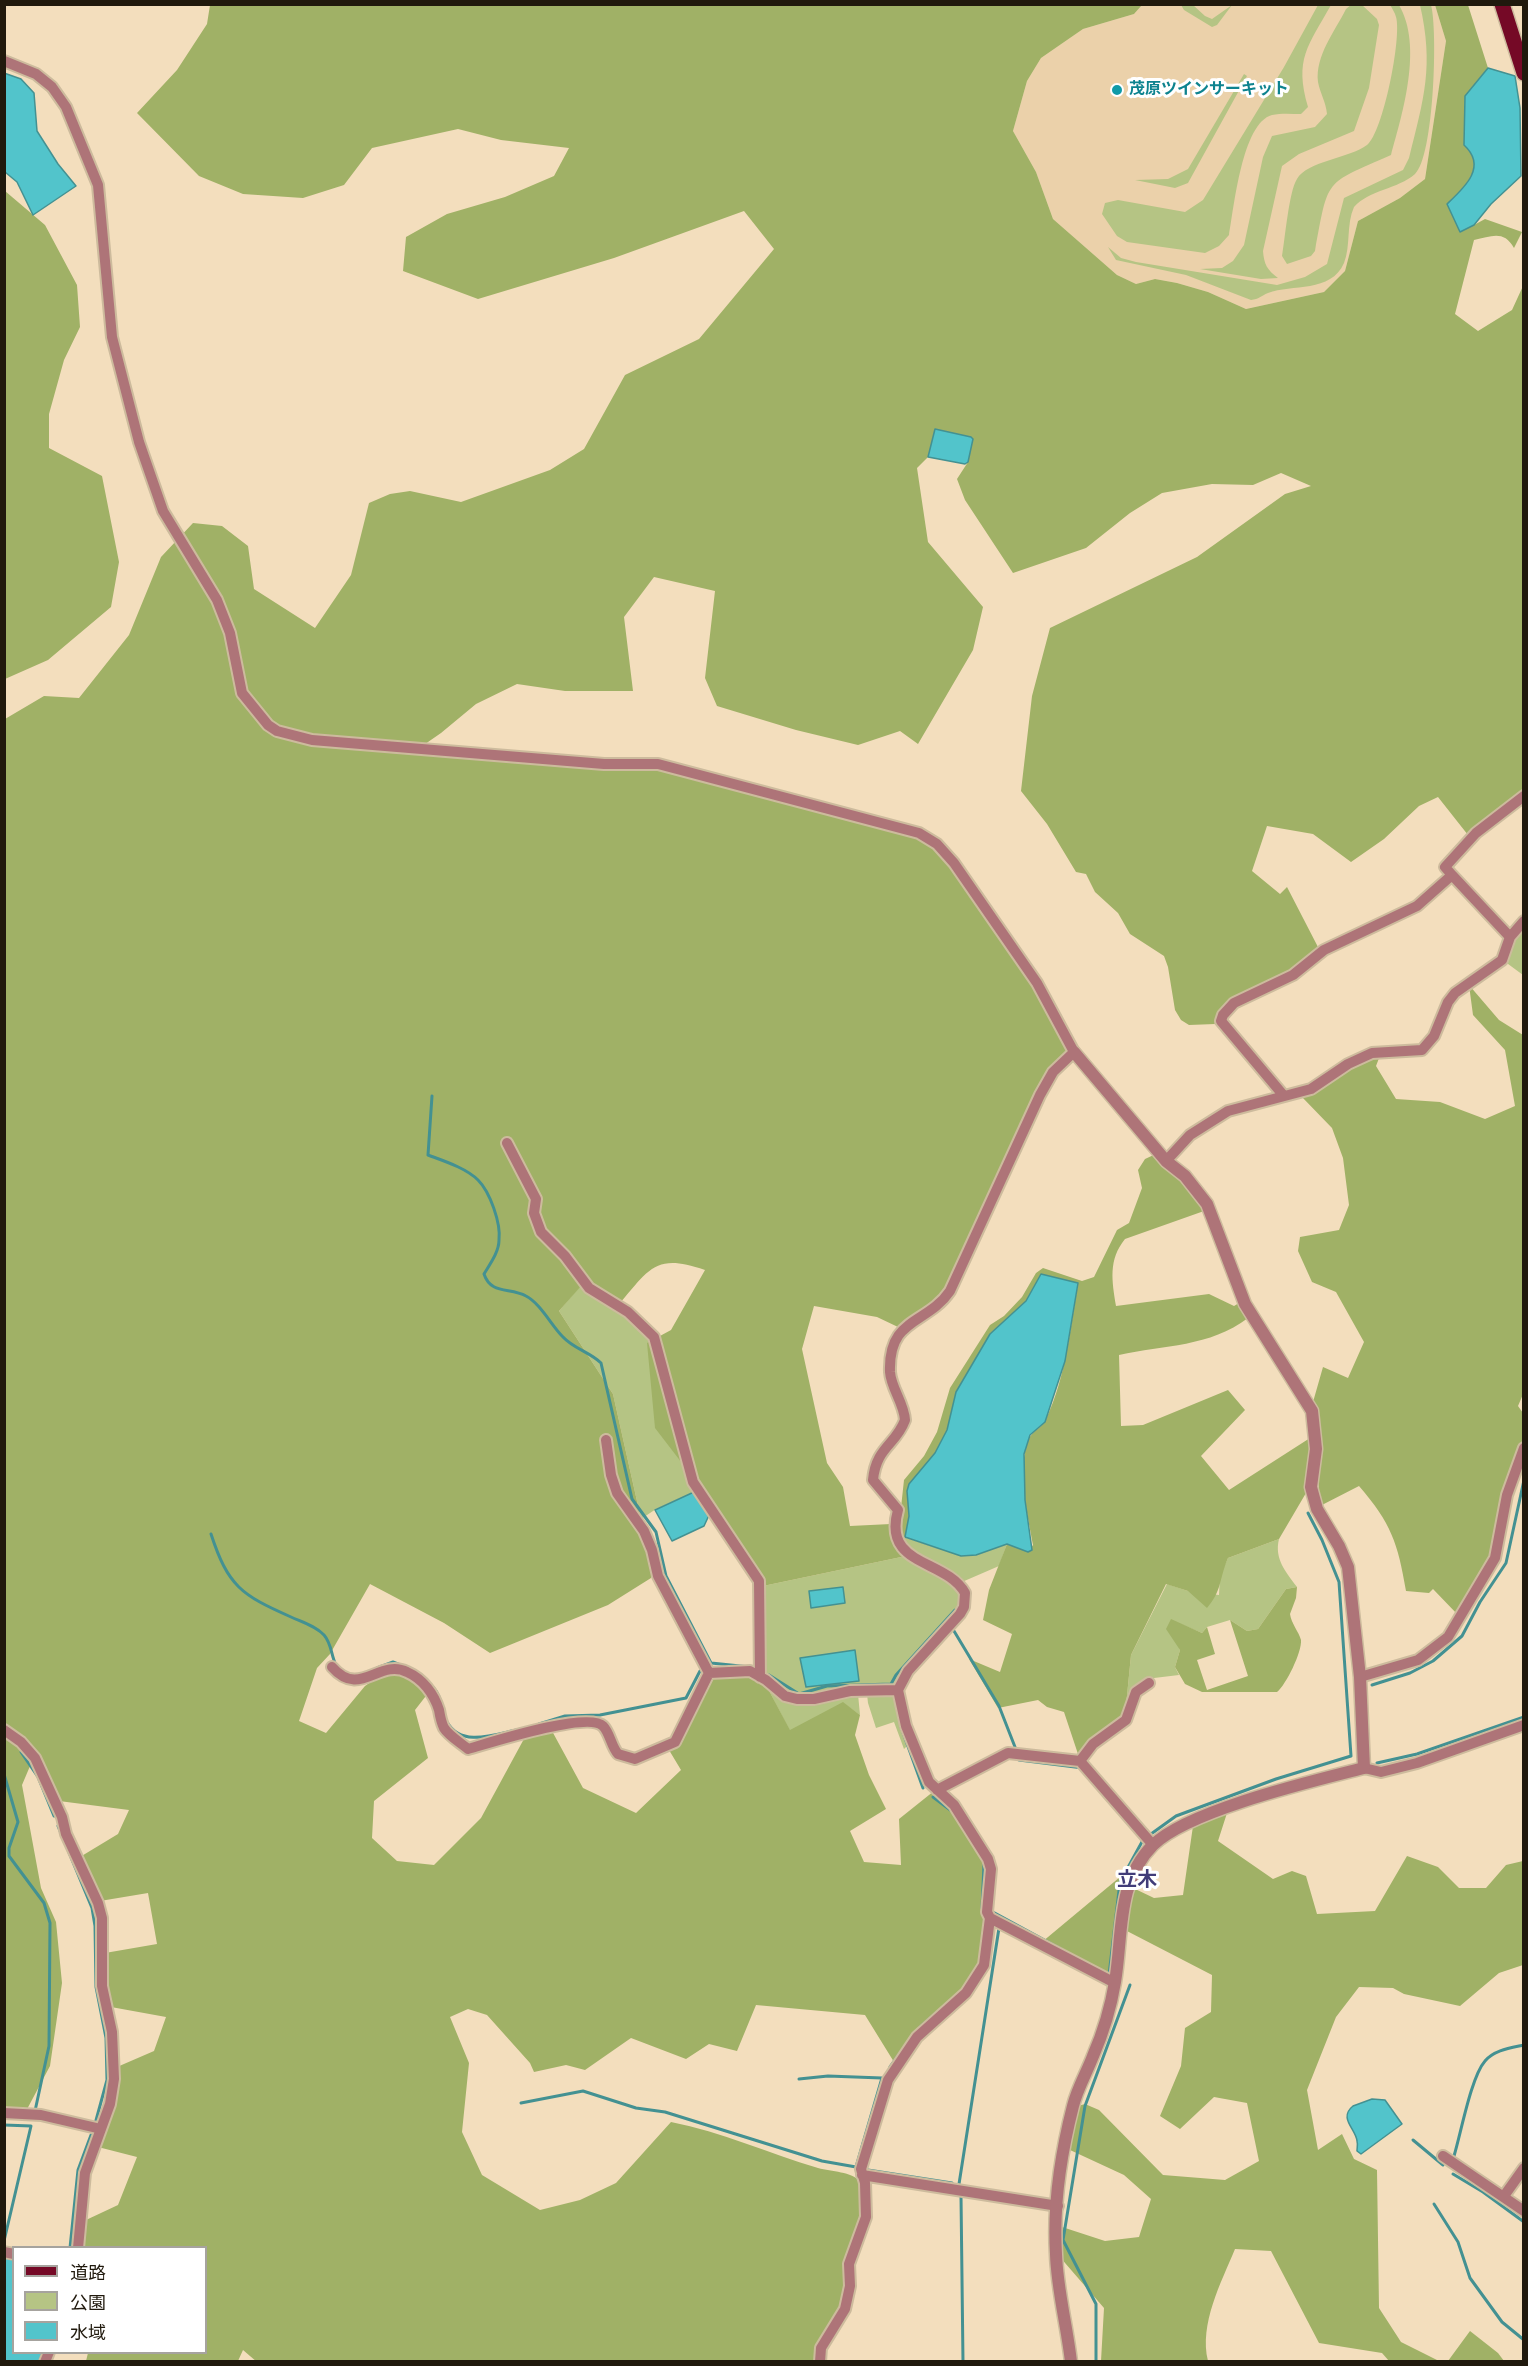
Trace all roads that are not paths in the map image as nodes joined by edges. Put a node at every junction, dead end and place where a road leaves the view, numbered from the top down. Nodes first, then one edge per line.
1 (1502, 4) edge
2 (4, 61) edge
3 (1524, 74) edge
4 (1524, 796) edge
5 (1452, 875) junction
6 (1524, 921) edge
7 (1510, 937) junction
8 (1074, 1052) junction
9 (1284, 1096) junction
10 (507, 1143) dead end
11 (1166, 1161) junction
12 (606, 1440) dead end
13 (1524, 1448) edge
14 (332, 1667) dead end
15 (709, 1672) junction
16 (760, 1677) junction
17 (1360, 1677) junction
18 (1149, 1683) dead end
19 (898, 1690) junction
20 (1524, 1725) edge
21 (4, 1730) edge
22 (1080, 1761) junction
23 (1364, 1768) junction
24 (937, 1790) junction
25 (1153, 1845) junction
26 (988, 1912) junction
27 (1115, 1983) junction
28 (4, 2113) edge
29 (100, 2129) junction
30 (1443, 2156) dead end
31 (1524, 2168) edge
32 (862, 2175) junction
33 (1504, 2196) junction
34 (1058, 2206) junction
35 (1524, 2211) edge
36 (78, 2246) edge
37 (820, 2361) edge
38 (1071, 2361) edge

1 - 3 main road
2 - 8 street
4 - 5 street
5 - 7 street
5 - 9 street
6 - 7 street
7 - 9 street
8 - 11 street
8 - 19 street
9 - 11 street
10 - 16 street
11 - 17 street
12 - 15 street
13 - 17 street
14 - 15 street
15 - 16 street
16 - 19 street
17 - 23 street
18 - 22 street
19 - 24 street
20 - 23 street
21 - 29 street
22 - 24 street
22 - 25 street
23 - 25 street
24 - 26 street
25 - 27 street
26 - 27 street
26 - 32 street
27 - 34 street
28 - 29 street
29 - 36 street
30 - 33 street
31 - 33 street
32 - 34 street
32 - 37 street
33 - 35 street
34 - 38 street

